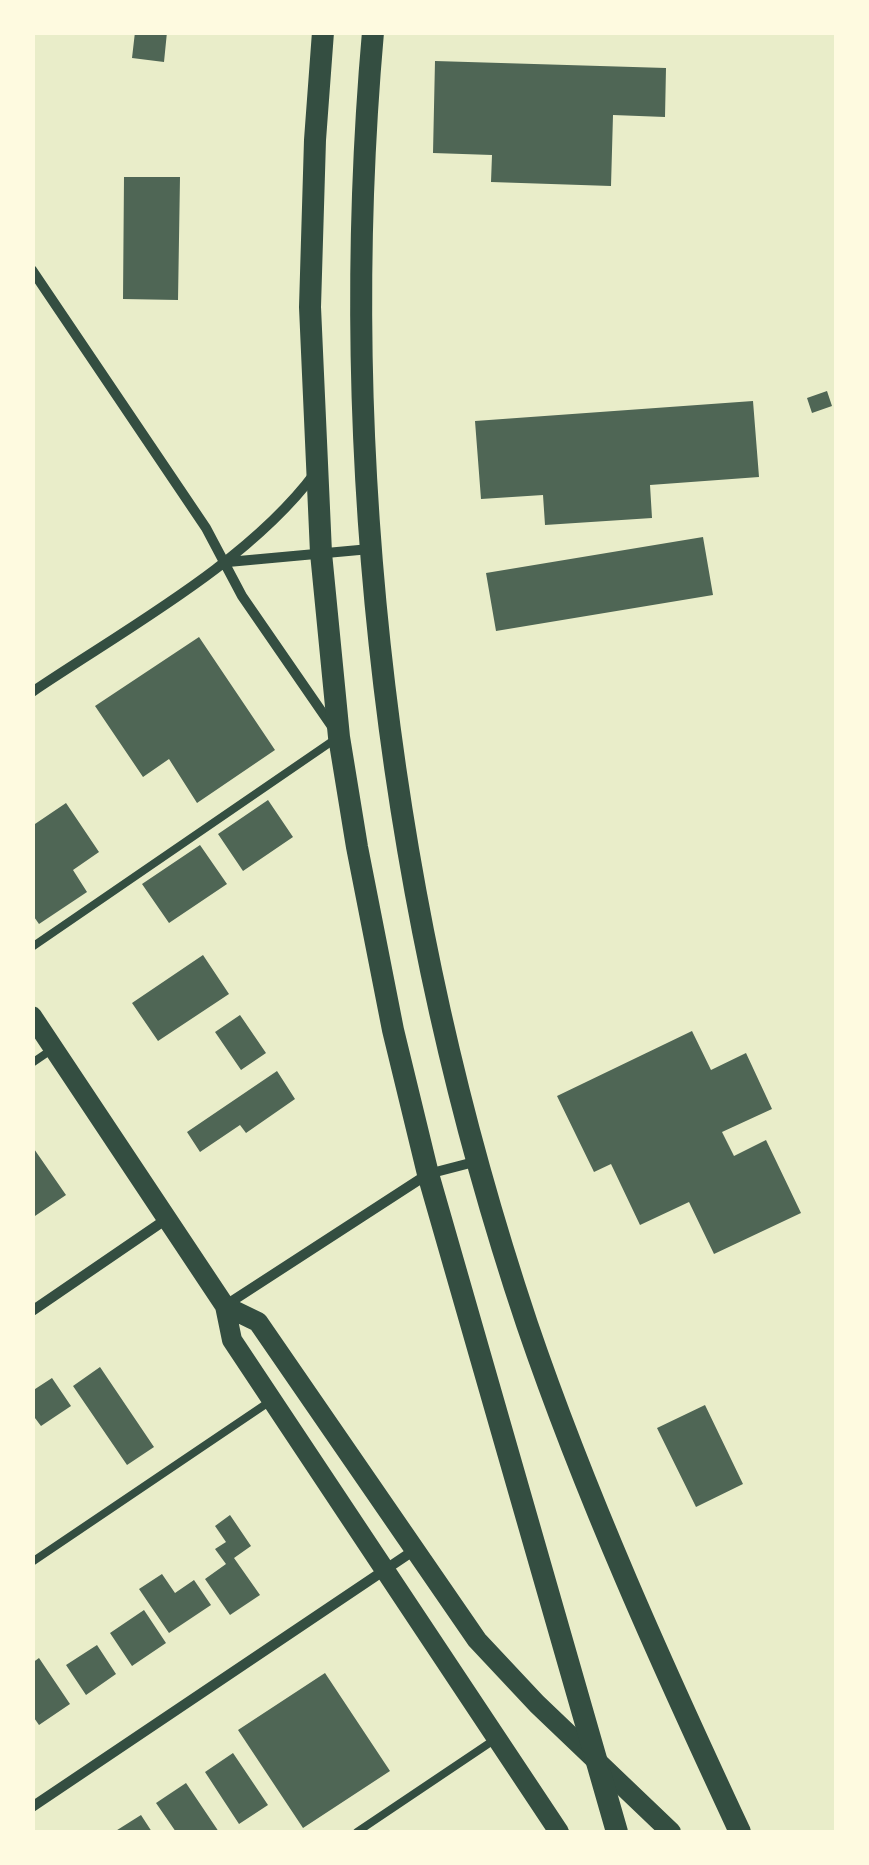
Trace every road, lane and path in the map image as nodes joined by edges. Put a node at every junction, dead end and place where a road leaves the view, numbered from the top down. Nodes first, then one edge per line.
1 (323, 32) edge
2 (373, 32) edge
3 (32, 270) edge
4 (318, 469) junction
5 (371, 549) junction
6 (322, 553) junction
7 (225, 562) junction
8 (32, 692) edge
9 (339, 737) junction
10 (32, 947) edge
11 (32, 1016) edge
12 (54, 1048) junction
13 (32, 1063) edge
14 (479, 1160) junction
15 (428, 1174) junction
16 (168, 1218) junction
17 (225, 1306) junction
18 (32, 1310) edge
19 (273, 1399) junction
20 (413, 1552) junction
21 (32, 1562) edge
22 (388, 1569) junction
23 (496, 1739) junction
24 (595, 1760) junction
25 (32, 1807) edge
26 (357, 1832) edge
27 (560, 1832) edge
28 (617, 1832) edge
29 (671, 1832) edge
30 (740, 1832) edge

1 - 4 main road
2 - 5 main road
3 - 7 street
4 - 6 main road
4 - 7 street
5 - 6 street
5 - 14 main road
6 - 7 street
6 - 9 main road
7 - 8 street
7 - 9 street
9 - 10 lane
9 - 15 main road
11 - 12 main road
12 - 13 lane
12 - 16 main road
14 - 15 street
14 - 30 main road
15 - 17 street
15 - 24 main road
16 - 17 main road
16 - 18 street
17 - 19 main road
17 - 20 main road
19 - 21 lane
19 - 22 main road
20 - 22 street
20 - 24 main road
22 - 23 main road
22 - 25 street
23 - 26 lane
23 - 27 main road
24 - 28 main road
24 - 29 main road

